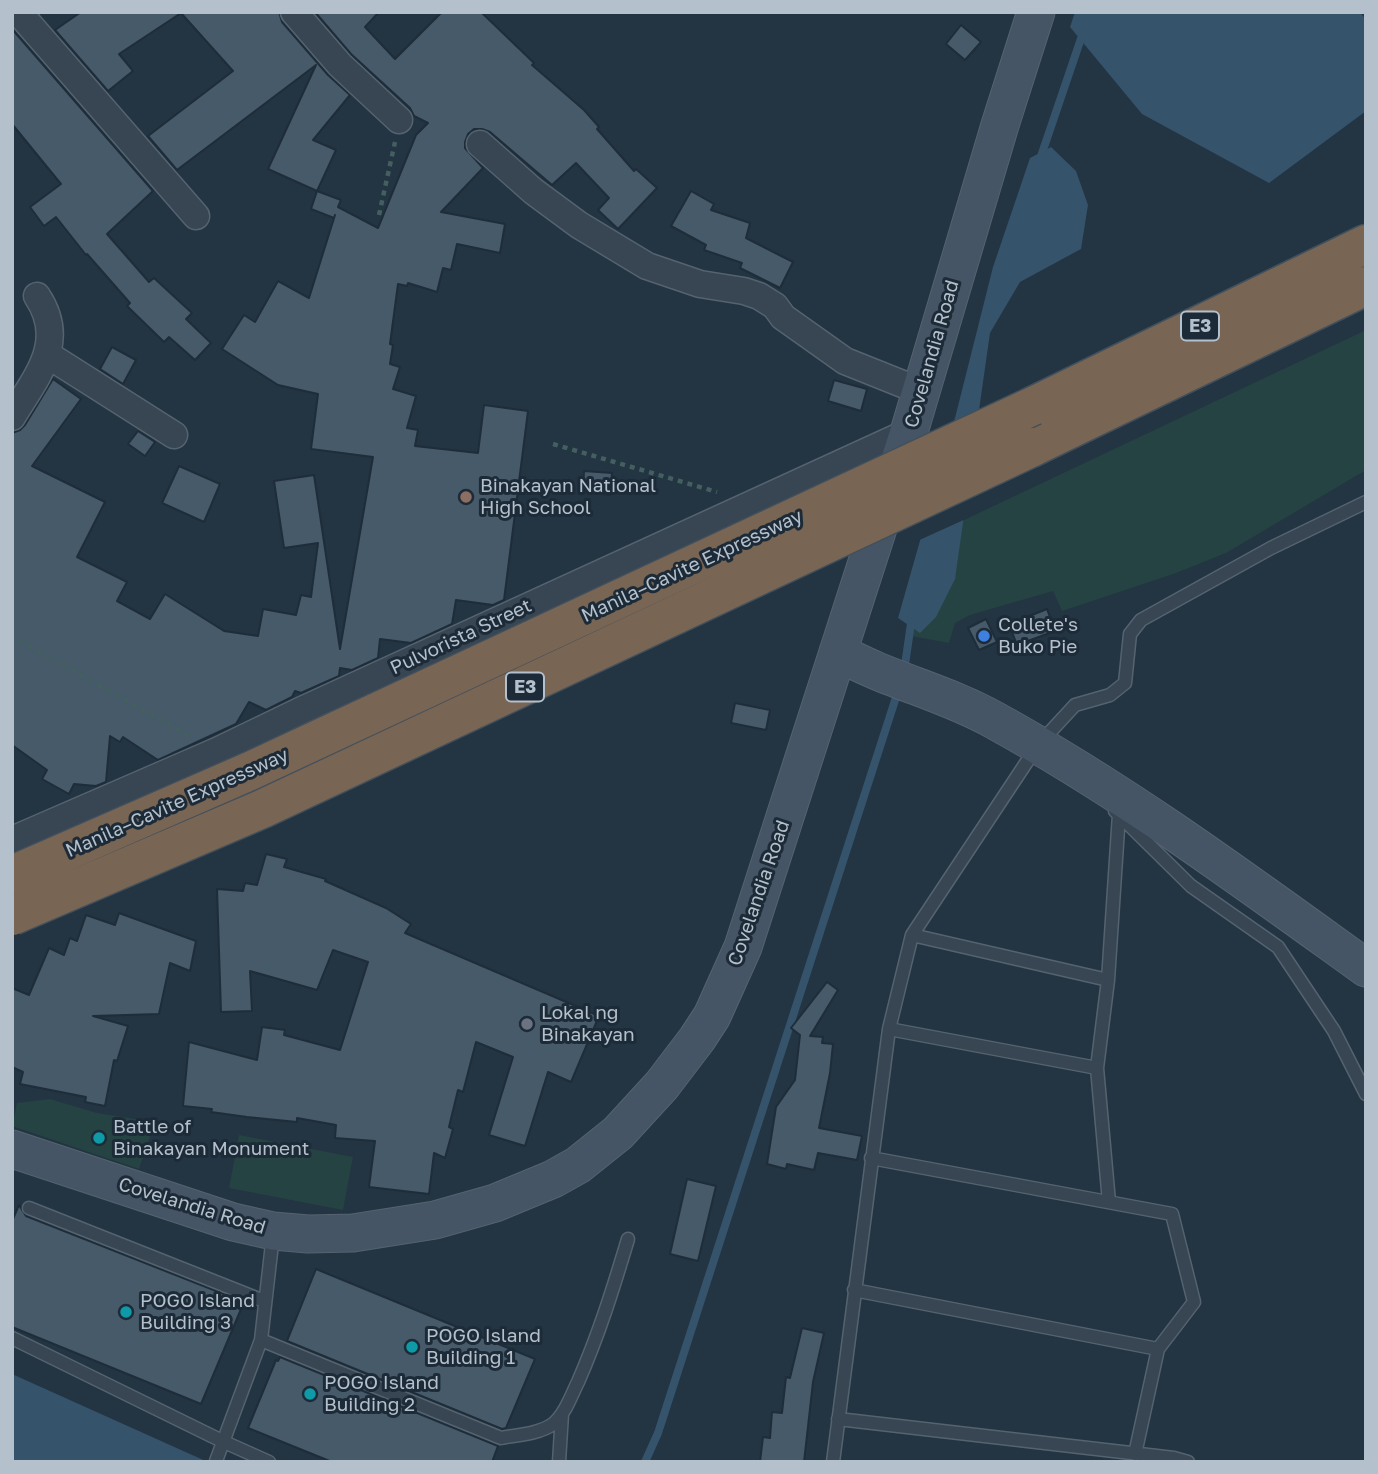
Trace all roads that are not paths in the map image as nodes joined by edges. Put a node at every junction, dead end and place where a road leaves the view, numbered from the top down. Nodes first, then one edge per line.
1 (293, 12) edge
2 (1036, 12) edge
3 (18, 15) edge
4 (399, 120) road end
5 (480, 144) dead end
6 (197, 216) dead end
7 (1366, 244) edge
8 (1366, 286) edge
9 (37, 296) dead end
10 (48, 355) junction
11 (920, 391) junction
12 (12, 417) edge
13 (909, 432) junction
14 (174, 435) dead end
15 (1366, 502) edge
16 (851, 660) junction
17 (1038, 745) junction
18 (1119, 814) junction
19 (12, 840) edge
20 (12, 875) edge
21 (12, 916) edge
22 (912, 935) junction
23 (1366, 968) edge
24 (1108, 979) junction
25 (889, 1029) junction
26 (1097, 1068) junction
27 (1366, 1094) edge
28 (12, 1149) edge
29 (871, 1158) junction
30 (1108, 1202) junction
31 (29, 1208) dead end
32 (274, 1231) junction
33 (628, 1239) dead end
34 (853, 1290) junction
35 (264, 1301) junction
36 (12, 1338) edge
37 (261, 1340) junction
38 (1158, 1349) junction
39 (562, 1414) junction
40 (838, 1419) junction
41 (222, 1441) junction
42 (1135, 1454) junction
43 (216, 1461) edge
44 (269, 1462) edge
45 (559, 1462) edge
46 (833, 1462) edge
47 (1188, 1462) edge

1 - 4 street
2 - 11 main road, Covelandia Road
3 - 6 street
5 - 11 street
7 - 20 highway, Manila–Cavite Expressway / E3, bridge
8 - 21 highway, Manila–Cavite Expressway / E3, bridge
9 - 10 street
10 - 12 street
10 - 14 street
11 - 13 main road, Covelandia Road
13 - 16 main road, Covelandia Road
13 - 19 street, Pulvorista Street
15 - 17 lane
16 - 17 main road
16 - 32 main road, Covelandia Road
17 - 18 lane
17 - 22 lane
17 - 23 main road
18 - 24 lane
18 - 27 lane
22 - 24 lane
22 - 25 lane
24 - 26 lane
25 - 26 lane
25 - 29 lane
26 - 30 lane
28 - 32 main road, Covelandia Road
29 - 30 lane
29 - 34 lane
30 - 38 lane
31 - 35 lane
32 - 35 lane
33 - 39 lane
34 - 38 lane
34 - 40 lane
35 - 37 lane
36 - 41 lane
37 - 39 lane
37 - 41 lane
38 - 42 lane
39 - 45 lane
40 - 42 lane
40 - 46 lane
41 - 43 lane
41 - 44 lane
42 - 47 lane

